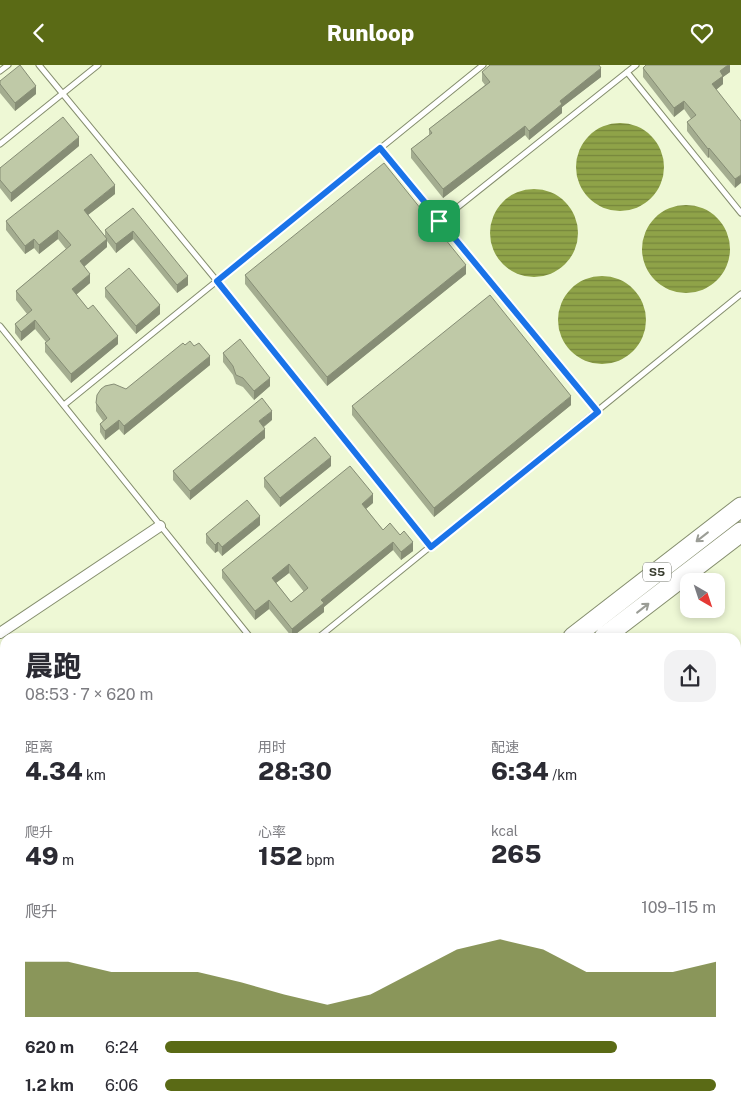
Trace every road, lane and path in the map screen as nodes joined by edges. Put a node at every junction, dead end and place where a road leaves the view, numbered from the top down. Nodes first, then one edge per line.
1 (8, 65) edge
2 (39, 65) edge
3 (98, 65) edge
4 (483, 65) edge
5 (636, 65) edge
6 (0, 71) edge
7 (627, 72) junction
8 (62, 94) junction
9 (0, 144) edge
10 (380, 148) junction
11 (741, 213) edge
12 (439, 221) junction
13 (217, 281) junction
14 (741, 294) edge
15 (0, 326) edge
16 (64, 405) junction
17 (598, 412) junction
18 (741, 507) edge
19 (160, 526) junction
20 (741, 532) edge
21 (431, 547) junction
22 (0, 633) edge
23 (247, 633) edge
24 (324, 633) edge
25 (577, 633) edge
26 (609, 633) edge

1 - 6 lane
2 - 8 lane
3 - 8 lane
4 - 10 lane
5 - 7 lane
7 - 11 lane
7 - 12 lane
8 - 9 lane
8 - 13 lane
10 - 12 lane
10 - 13 lane
12 - 17 lane
13 - 16 lane
13 - 21 lane
14 - 17 lane
15 - 16 lane
16 - 19 lane
17 - 21 lane
18 -> 25 highway, S5
19 - 22 street
19 - 23 lane
26 -> 20 highway, S5
21 - 24 lane

